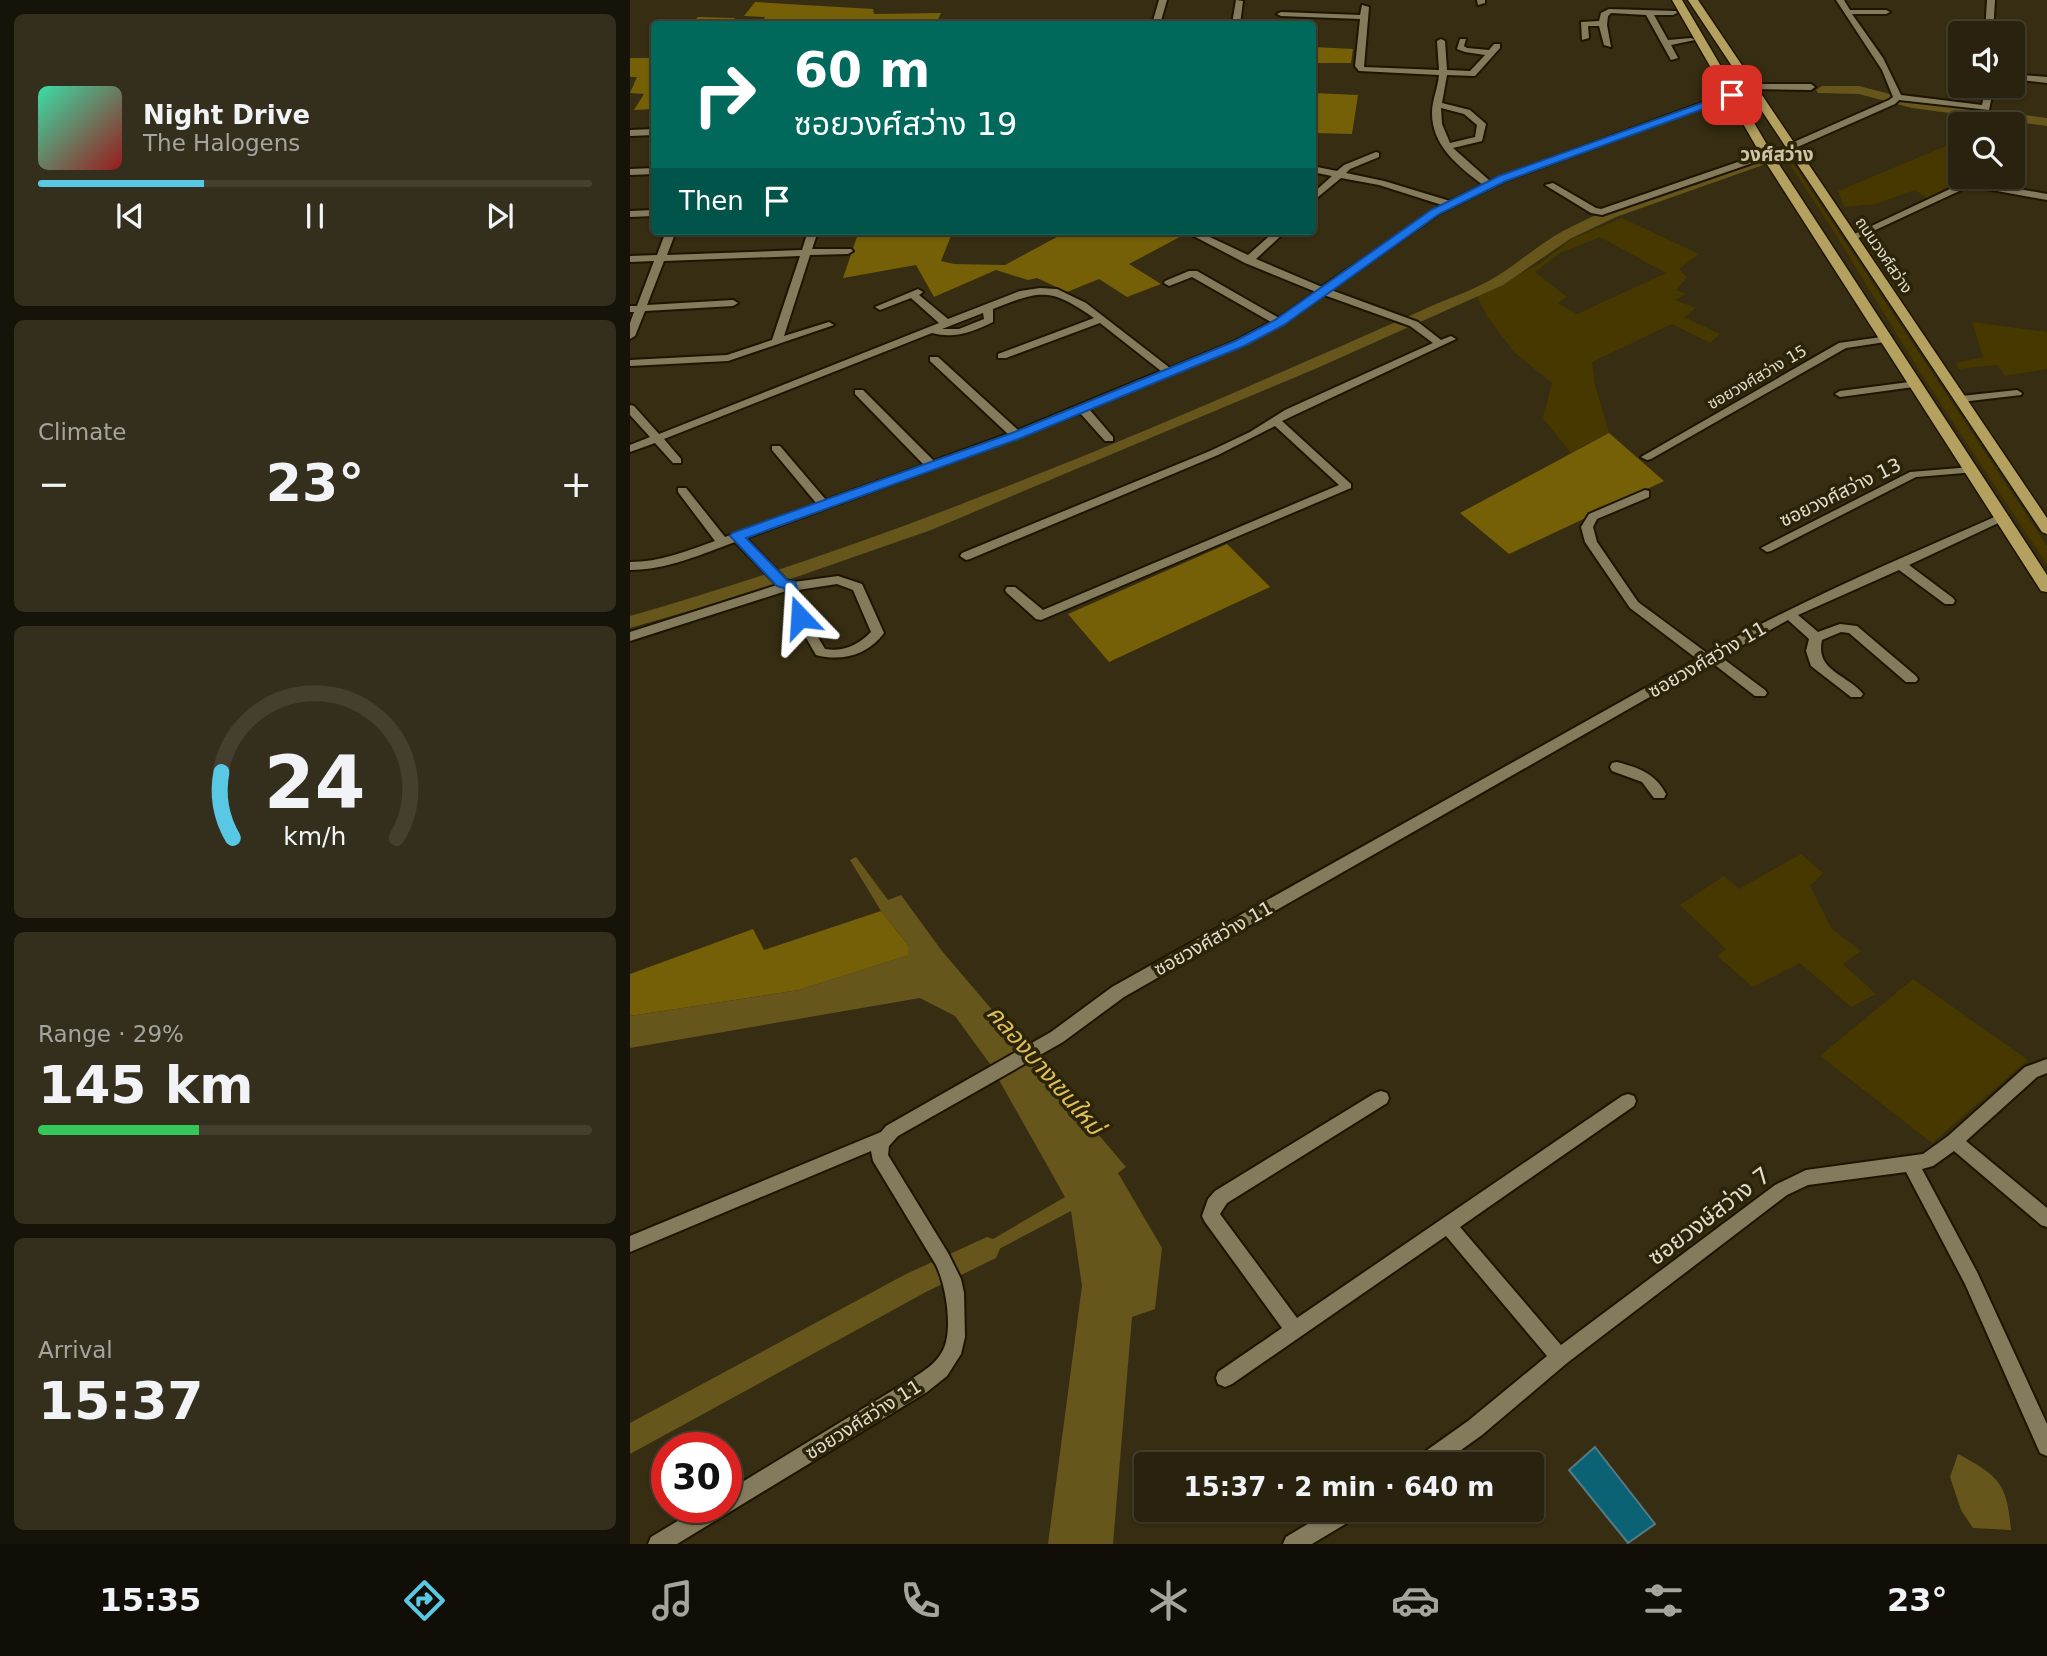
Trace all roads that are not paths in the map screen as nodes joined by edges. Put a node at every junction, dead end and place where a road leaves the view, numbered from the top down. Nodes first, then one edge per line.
1 (1163, 0) edge
2 (1665, 0) edge
3 (1677, 0) edge
4 (1693, 0) edge
5 (1840, 0) edge
6 (1991, 0) edge
7 (1239, 1) edge
8 (1649, 12) junction
9 (1847, 12) junction
10 (1886, 12) dead end
11 (1673, 13) junction
12 (1281, 14) dead end
13 (1157, 21) edge
14 (1236, 21) edge
15 (1990, 21) edge
16 (1602, 23) junction
17 (1585, 38) dead end
18 (1691, 40) junction
19 (1441, 41) dead end
20 (1463, 41) dead end
21 (1666, 43) junction
22 (1608, 45) dead end
23 (1674, 58) dead end
24 (1443, 73) junction
25 (2025, 77) edge
26 (2047, 80) edge
27 (1751, 87) junction
28 (1811, 87) dead end
29 (1731, 94) junction
30 (1988, 98) edge
31 (1895, 99) junction
32 (1438, 105) junction
33 (630, 132) edge
34 (651, 132) edge
35 (1446, 147) junction
36 (1790, 147) junction
37 (1376, 155) dead end
38 (1767, 155) junction
39 (1316, 170) edge
40 (651, 171) edge
41 (630, 172) edge
42 (1339, 175) junction
43 (1489, 185) junction
44 (1550, 185) dead end
45 (1316, 195) edge
46 (2047, 197) edge
47 (1450, 204) junction
48 (651, 213) edge
49 (630, 214) edge
50 (670, 235) edge
51 (812, 235) edge
52 (1197, 235) edge
53 (1277, 235) edge
54 (1851, 238) junction
55 (848, 251) dead end
56 (806, 253) junction
57 (661, 258) junction
58 (630, 260) edge
59 (1248, 261) junction
60 (1169, 283) dead end
61 (1326, 290) junction
62 (733, 303) dead end
63 (880, 307) dead end
64 (988, 307) junction
65 (630, 309) edge
66 (642, 309) junction
67 (1100, 319) junction
68 (1279, 322) junction
69 (947, 324) junction
70 (829, 325) dead end
71 (932, 330) junction
72 (630, 336) edge
73 (1888, 339) junction
74 (777, 342) junction
75 (1002, 356) dead end
76 (934, 359) dead end
77 (630, 363) edge
78 (1169, 372) junction
79 (1917, 384) junction
80 (859, 391) dead end
81 (2017, 393) dead end
82 (1840, 394) dead end
83 (1961, 400) junction
84 (630, 408) edge
85 (1082, 408) junction
86 (1276, 421) junction
87 (1016, 435) junction
88 (656, 439) junction
89 (1109, 439) dead end
90 (630, 449) edge
91 (775, 449) dead end
92 (1647, 457) dead end
93 (677, 461) dead end
94 (932, 466) junction
95 (1972, 470) junction
96 (682, 490) dead end
97 (1645, 494) dead end
98 (824, 505) junction
99 (2003, 518) junction
100 (2047, 529) edge
101 (737, 536) junction
102 (722, 542) junction
103 (1766, 548) dead end
104 (966, 556) dead end
105 (1899, 564) junction
106 (630, 566) edge
107 (790, 585) junction
108 (2047, 587) edge
109 (1011, 590) dead end
110 (1949, 601) dead end
111 (1789, 614) junction
112 (630, 637) edge
113 (1816, 638) junction
114 (1709, 657) junction
115 (1911, 679) dead end
116 (1760, 693) dead end
117 (1856, 694) dead end
118 (1617, 766) dead end
119 (1658, 793) dead end
120 (2047, 1066) edge
121 (1381, 1098) dead end
122 (1628, 1101) dead end
123 (886, 1137) junction
124 (1954, 1140) junction
125 (1911, 1165) junction
126 (2047, 1219) edge
127 (1448, 1226) junction
128 (630, 1244) edge
129 (1295, 1331) junction
130 (1560, 1357) junction
131 (1225, 1378) dead end
132 (2047, 1446) edge
133 (1441, 1452) edge
134 (742, 1493) edge
135 (1330, 1522) edge
136 (693, 1523) edge
137 (658, 1544) edge
138 (1293, 1544) edge

1 - 13 street
2 - 11 main road
3 - 29 main road
4 - 27 main road, ถนนวงศ์สว่าง
5 - 9 street
6 - 15 street
7 - 14 street
8 - 11 street
8 - 16 street
8 - 21 street
9 - 10 street
9 - 31 street
11 - 18 main road
12 - 24 street
16 - 17 street
16 - 22 street
18 - 21 street
18 - 29 main road
19 - 24 street
20 - 24 street
21 - 23 street
24 - 32 street
25 - 26 street
27 - 28 street
27 - 36 main road, ถนนวงศ์สว่าง
29 - 38 main road
29 - 43 street
30 - 31 street
31 - 36 street
32 - 35 street
32 - 35 street
33 - 34 street
35 - 43 street
36 - 54 main road, ถนนวงศ์สว่าง
37 - 42 street
38 - 44 street
38 - 73 main road
39 - 42 street
40 - 41 street
42 - 45 street
42 - 47 street
43 - 47 street
46 - 54 street
47 - 61 street
48 - 49 street
50 - 57 street
51 - 56 street
52 - 59 street
53 - 59 street
54 - 83 main road, ถนนวงศ์สว่าง
55 - 56 street
56 - 57 street
56 - 74 street
57 - 58 street
57 - 66 street
59 - 61 street
60 - 68 street
61 - 68 street
61 - 86 street
62 - 66 street
63 - 69 street
64 - 67 street
64 - 69 street
64 - 71 street
65 - 66 street
66 - 72 street
67 - 75 street
67 - 78 street
68 - 78 street
69 - 71 street
70 - 74 street
71 - 88 street
73 - 79 main road
73 - 92 street, ซอยวงศ์สว่าง 15
74 - 77 street
76 - 87 street
78 - 85 street
79 - 82 street
79 - 95 main road
80 - 94 street
81 - 83 street
83 - 100 main road, ถนนวงศ์สว่าง
84 - 88 street
85 - 87 street
85 - 89 street
86 - 104 street
86 - 109 street
87 - 94 street
88 - 90 street
88 - 93 street
91 - 98 street
94 - 98 street
95 - 99 main road
95 - 103 street, ซอยวงศ์สว่าง 13
96 - 102 street
97 - 114 street
98 - 101 street
99 - 105 street, ซอยวงศ์สว่าง 11
99 - 108 main road
101 - 102 street
101 - 107 street
102 - 106 street
105 - 110 street
105 - 111 street, ซอยวงศ์สว่าง 11
107 - 107 street
107 - 112 street
111 - 113 street
111 - 114 street, ซอยวงศ์สว่าง 11
113 - 115 street
113 - 117 street
114 - 116 street
114 - 123 street, ซอยวงศ์สว่าง 11
118 - 119 street
120 - 124 street, ซอยวงษ์สว่าง 7
121 - 129 street
122 - 127 street
123 - 128 street
123 - 134 street, ซอยวงศ์สว่าง 11
124 - 125 street, ซอยวงษ์สว่าง 7
124 - 126 street
125 - 130 street, ซอยวงษ์สว่าง 7
125 - 132 street
127 - 129 street
127 - 130 street
129 - 131 street
130 - 133 street, ซอยวงษ์สว่าง 7
135 - 138 street
136 - 137 street

